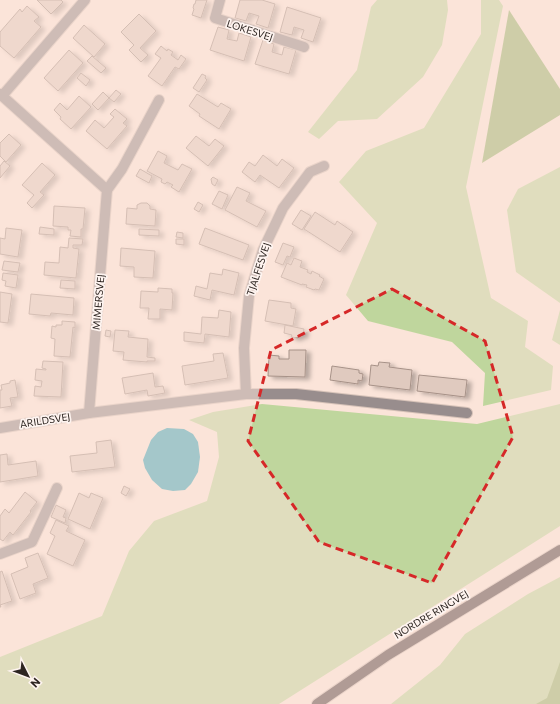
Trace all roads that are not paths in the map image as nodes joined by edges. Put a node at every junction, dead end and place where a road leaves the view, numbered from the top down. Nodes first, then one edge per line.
1 (85, 0) edge
2 (220, 0) edge
3 (304, 47) dead end
4 (1, 95) edge
5 (158, 100) dead end
6 (324, 166) dead end
7 (107, 190) junction
8 (246, 394) junction
9 (89, 413) junction
10 (467, 413) dead end
11 (0, 428) edge
12 (57, 488) dead end
13 (560, 550) edge
14 (0, 554) edge
15 (317, 704) edge

1 - 4 street
2 - 3 street, LOKESVEJ
4 - 7 street
5 - 7 street
6 - 8 street, TJALFESVEJ
7 - 9 street, MIMERSVEJ
8 - 9 street
8 - 10 street
9 - 11 street, ARILDSVEJ
12 - 14 street
13 - 15 main road, NORDRE RINGVEJ

